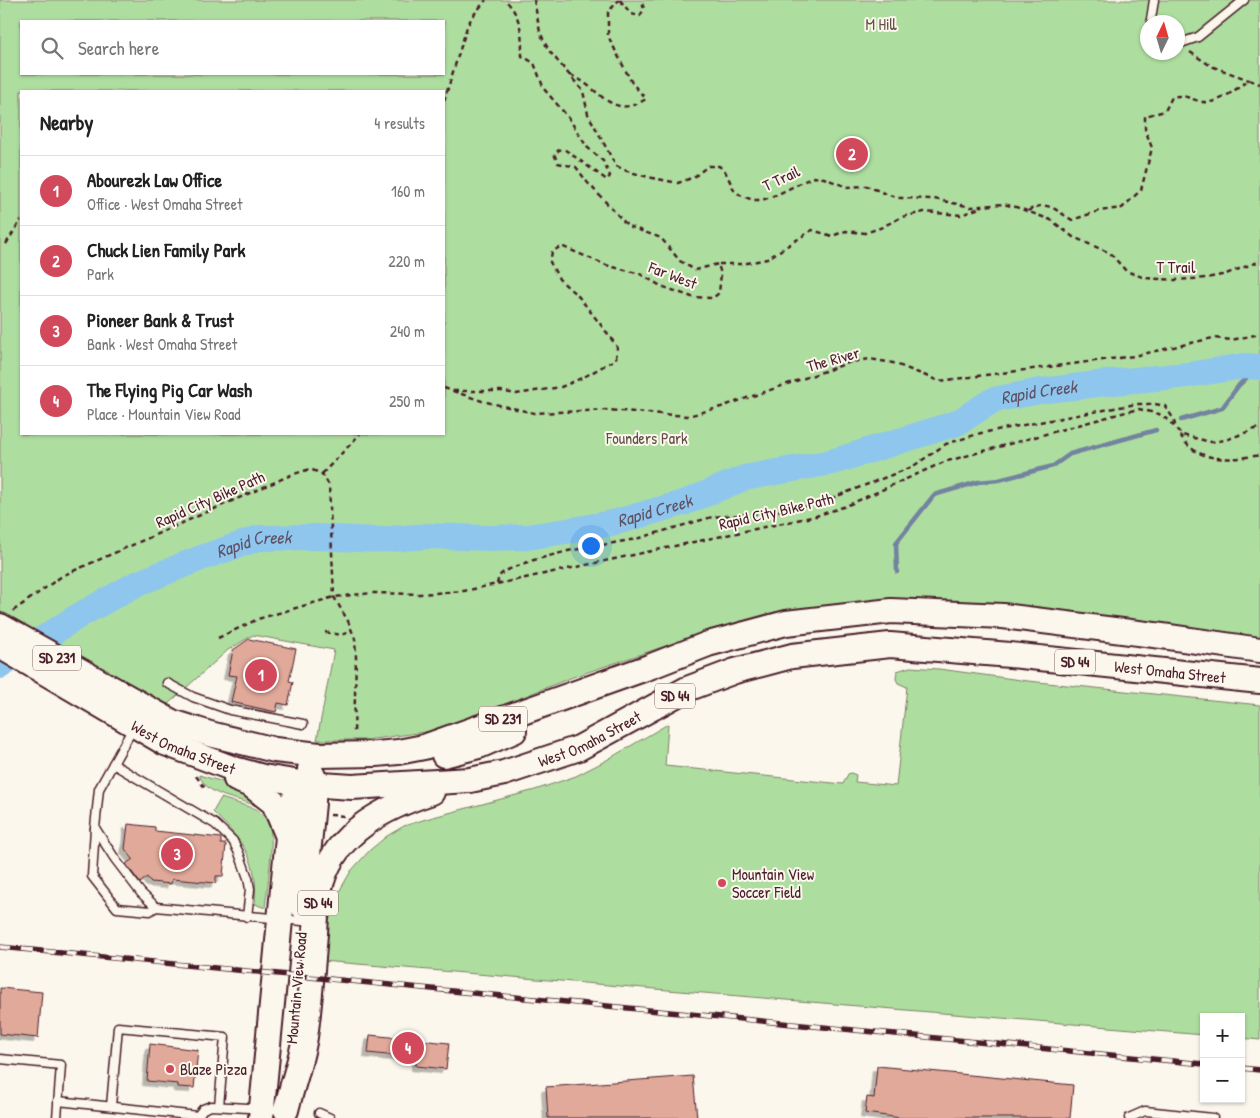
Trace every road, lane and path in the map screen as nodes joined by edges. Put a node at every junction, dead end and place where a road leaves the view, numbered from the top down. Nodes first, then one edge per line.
1 (486, 0) edge
2 (509, 0) edge
3 (534, 0) edge
4 (620, 0) edge
5 (641, 0) edge
6 (1154, 0) edge
7 (1244, 0) edge
8 (1152, 15) edge
9 (1185, 42) edge
10 (1185, 49) edge
11 (568, 75) junction
12 (1249, 80) junction
13 (1260, 84) edge
14 (445, 98) edge
15 (985, 206) junction
16 (1028, 211) junction
17 (20, 222) edge
18 (6, 244) dead end
19 (1260, 261) edge
20 (718, 264) junction
21 (1260, 334) edge
22 (445, 388) edge
23 (453, 391) junction
24 (1260, 426) edge
25 (1177, 431) junction
26 (359, 435) edge
27 (1260, 455) edge
28 (322, 474) junction
29 (497, 584) junction
30 (334, 597) junction
31 (6, 619) edge
32 (352, 631) junction
33 (325, 632) dead end
34 (218, 638) dead end
35 (0, 646) edge
36 (1260, 650) edge
37 (649, 667) junction
38 (1260, 681) edge
39 (167, 682) dead end
40 (108, 698) junction
41 (139, 716) junction
42 (304, 724) dead end
43 (354, 733) dead end
44 (165, 743) junction
45 (286, 752) junction
46 (113, 764) junction
47 (470, 780) junction
48 (306, 786) junction
49 (350, 813) dead end
50 (326, 815) dead end
51 (95, 828) junction
52 (287, 834) junction
53 (156, 907) junction
54 (247, 917) junction
55 (291, 921) junction
56 (0, 1059) edge
57 (58, 1101) junction
58 (110, 1106) junction
59 (219, 1106) junction
60 (261, 1113) edge
61 (319, 1113) dead end
62 (285, 1114) edge
63 (197, 1117) edge
64 (57, 1118) edge
65 (330, 1118) edge
66 (1129, 1118) edge
67 (1213, 1118) edge

1 - 14 path
2 - 20 path, Far West
3 - 11 path, T Trail
4 - 5 path
4 - 11 path
6 - 8 lane
7 - 9 lane
10 - 12 path
11 - 15 path, T Trail
12 - 13 path
12 - 16 path
15 - 16 path, T Trail
15 - 20 path
16 - 19 path, T Trail
17 - 18 path
20 - 23 path, Far West
21 - 23 path, The River
22 - 23 path, The River
24 - 25 path, Rapid City Bike Path
25 - 27 path
25 - 29 path, Rapid City Bike Path
25 - 29 path
26 - 28 path
28 - 30 path
28 - 31 path, Rapid City Bike Path
29 - 30 path, Rapid City Bike Path
30 - 32 path
30 - 34 path, Rapid City Bike Path
31 - 40 main road, West Omaha Street / SD 231
32 - 33 path
32 - 43 path
35 - 40 main road, West Omaha Street / SD 231
36 - 37 main road, West Omaha Street / SD 44
37 - 45 main road, West Omaha Street / SD 231
37 - 48 main road
38 - 47 main road, West Omaha Street / SD 44
39 - 42 lane
40 - 41 main road, West Omaha Street / SD 231
41 - 44 main road, West Omaha Street / SD 231
41 - 45 main road, West Omaha Street / SD 231
41 - 46 lane
44 - 48 main road, West Omaha Street / SD 231
44 - 52 main road
45 - 48 main road
46 - 51 lane
46 - 54 lane
47 - 48 main road, West Omaha Street / SD 231
47 - 62 main road, SD 44
48 - 52 main road, Mountain View Road / SD 44
48 - 55 main road, Mountain View Road / SD 44
49 - 50 path
51 - 53 lane
51 - 53 lane
52 - 55 main road, Mountain View Road / SD 44
53 - 54 lane
54 - 55 lane
55 - 60 main road, Mountain View Road / SD 44
55 - 62 main road, Mountain View Road / SD 44
56 - 57 lane
57 - 58 lane
57 - 64 lane
58 - 59 lane
58 - 63 lane
59 - 60 lane
59 - 63 lane
60 - 62 lane
61 - 65 lane
66 - 67 lane

